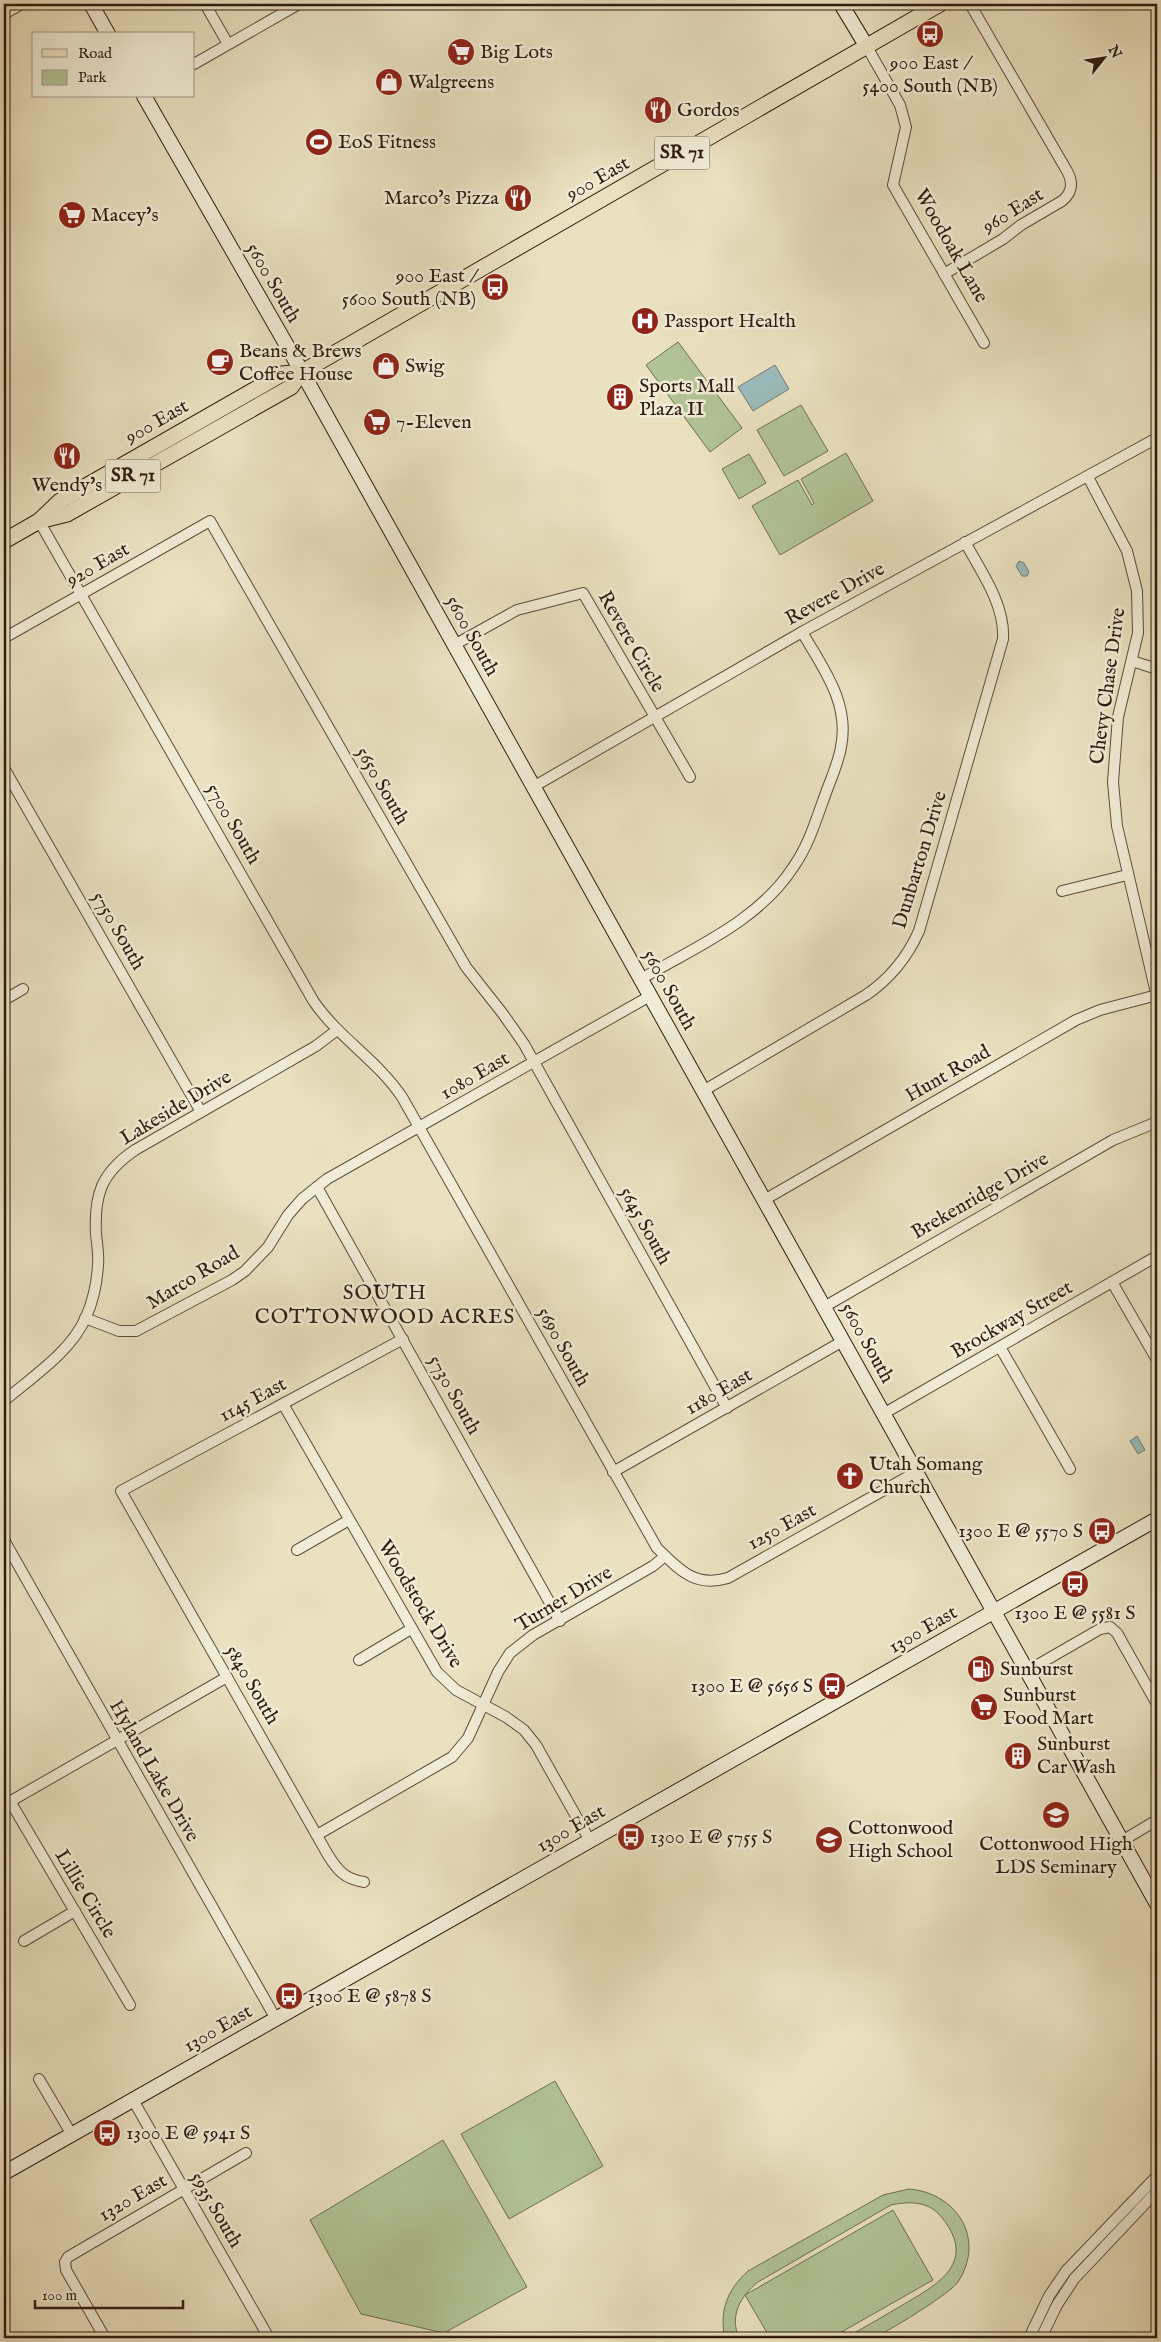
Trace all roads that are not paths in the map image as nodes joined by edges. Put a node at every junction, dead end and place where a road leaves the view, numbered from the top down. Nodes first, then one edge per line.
1 (22, 4) edge
2 (91, 4) edge
3 (205, 4) edge
4 (299, 4) edge
5 (841, 4) edge
6 (940, 4) edge
7 (970, 4) edge
8 (4, 14) edge
9 (107, 32) edge
10 (228, 44) junction
11 (867, 47) junction
12 (195, 63) edge
13 (145, 98) edge
14 (944, 274) junction
15 (984, 343) dead end
16 (302, 372) junction
17 (1157, 438) edge
18 (1088, 476) junction
19 (39, 521) junction
20 (210, 521) joint
21 (4, 541) edge
22 (965, 542) junction
23 (81, 595) junction
24 (802, 632) junction
25 (4, 638) edge
26 (454, 645) junction
27 (1132, 661) junction
28 (1157, 669) edge
29 (655, 718) junction
30 (4, 768) edge
31 (690, 777) dead end
32 (534, 787) junction
33 (1128, 875) junction
34 (1062, 891) dead end
35 (641, 979) junction
36 (22, 989) dead end
37 (650, 996) junction
38 (1157, 996) edge
39 (4, 1000) edge
40 (337, 1030) junction
41 (534, 1062) junction
42 (703, 1091) junction
43 (201, 1112) junction
44 (1157, 1122) edge
45 (420, 1127) junction
46 (317, 1187) junction
47 (764, 1200) junction
48 (1157, 1256) edge
49 (1112, 1282) junction
50 (824, 1307) junction
51 (86, 1318) junction
52 (403, 1339) junction
53 (843, 1341) junction
54 (1000, 1347) junction
55 (1157, 1360) edge
56 (4, 1401) edge
57 (283, 1404) junction
58 (727, 1408) junction
59 (884, 1414) junction
60 (1070, 1469) dead end
61 (613, 1472) junction
62 (916, 1472) junction
63 (121, 1491) joint
64 (349, 1520) junction
65 (1157, 1520) edge
66 (4, 1540) edge
67 (297, 1550) dead end
68 (665, 1556) junction
69 (994, 1612) junction
70 (560, 1621) junction
71 (411, 1629) junction
72 (359, 1660) dead end
73 (1027, 1671) junction
74 (227, 1677) junction
75 (1157, 1704) edge
76 (484, 1705) junction
77 (116, 1740) junction
78 (7, 1803) edge
79 (1157, 1820) edge
80 (317, 1835) junction
81 (590, 1841) junction
82 (1122, 1841) junction
83 (364, 1882) dead end
84 (1157, 1904) edge
85 (75, 1911) junction
86 (24, 1941) dead end
87 (130, 2005) dead end
88 (276, 2019) junction
89 (39, 2078) dead end
90 (133, 2100) junction
91 (72, 2135) junction
92 (246, 2153) dead end
93 (4, 2173) edge
94 (1157, 2176) edge
95 (184, 2189) junction
96 (1157, 2191) edge
97 (105, 2338) edge
98 (269, 2338) edge
99 (1029, 2338) edge
100 (1041, 2338) edge

1 - 8 street
2 - 9 main road
3 - 10 street
4 - 10 street
5 - 11 main road, Woodoak Lane
6 - 11 main road, 900 East / SR 71
7 - 14 street, 960 East
10 - 12 street
11 - 14 street, Woodoak Lane
11 - 16 main road, 900 East / SR 71
13 - 16 main road, 5600 South
14 - 15 street, Woodoak Lane
16 - 19 main road, 900 East / SR 71
16 - 26 main road, 5600 South
17 - 18 street, Revere Drive
18 - 22 street, Revere Drive
18 - 27 street, Chevy Chase Drive
19 - 21 main road, 900 East / SR 71
19 - 23 street, 5700 South
20 - 23 street, 920 East
20 - 41 street, 5650 South
22 - 24 street, Revere Drive
22 - 42 street, Dunbarton Drive
23 - 25 street, 920 East
23 - 40 street, 5700 South
24 - 29 street, Revere Drive
24 - 35 street
26 - 29 street, Revere Circle
26 - 32 main road, 5600 South
27 - 28 street
27 - 33 street, Chevy Chase Drive
29 - 31 street, Revere Circle
29 - 32 street, Revere Drive
30 - 43 street, 5750 South
32 - 35 main road, 5600 South
33 - 34 street
33 - 38 street, Chevy Chase Drive
35 - 37 main road, 5600 South
36 - 39 street
37 - 41 street, 1080 East
37 - 42 main road, 5600 South
38 - 47 street, Hunt Road
40 - 43 street, Lakeside Drive
40 - 45 street, 5700 South
41 - 45 street, 1080 East
41 - 58 street, 5645 South
42 - 47 main road, 5600 South
43 - 51 street, Lakeside Drive
44 - 50 street, Brekenridge Drive
45 - 46 street, 1080 East
45 - 61 street, 5690 South
46 - 51 street, Marco Road
46 - 52 street, 5730 South
47 - 50 main road, 5600 South
48 - 49 street, Brockway Street
49 - 54 street, Brockway Street
49 - 55 street
50 - 53 main road, 5600 South
51 - 56 street, Lakeside Drive
52 - 57 street, 1145 East
52 - 70 street, 5730 South
53 - 58 street, 1180 East
53 - 59 main road, 5600 South
54 - 59 street, Brockway Street
54 - 60 street
57 - 63 street, 1145 East
57 - 64 street, Woodstock Drive
58 - 61 street, 1180 East
59 - 62 main road, 5600 South
61 - 68 street, 5690 South
62 - 68 street, 1250 East
62 - 69 main road, 5600 South
63 - 74 street, 5840 South
64 - 67 street
64 - 71 street, Woodstock Drive
65 - 69 main road, 1300 East
66 - 77 street, Hyland Lake Drive
68 - 70 street, Turner Drive
69 - 73 main road, 5600 South
69 - 81 main road, 1300 East
70 - 76 street, Turner Drive
71 - 72 street
71 - 76 street, Woodstock Drive
73 - 75 street
73 - 82 main road, 5600 South
74 - 77 street
74 - 80 street, 5840 South
76 - 80 street, Turner Drive
76 - 81 street, Woodstock Drive
77 - 78 street
77 - 88 street, Hyland Lake Drive
78 - 85 street, Lillie Circle
79 - 82 street
80 - 83 street, 5840 South
81 - 88 main road, 1300 East
82 - 84 main road, 5600 South
85 - 86 street
85 - 87 street, Lillie Circle
88 - 90 main road, 1300 East
89 - 91 street
90 - 91 main road, 1300 East
90 - 95 street, 5935 South
91 - 93 main road, 1300 East
92 - 95 street, 1320 East
94 - 99 street
95 - 97 street, 1320 East
95 - 98 street, 5935 South
96 - 100 street

